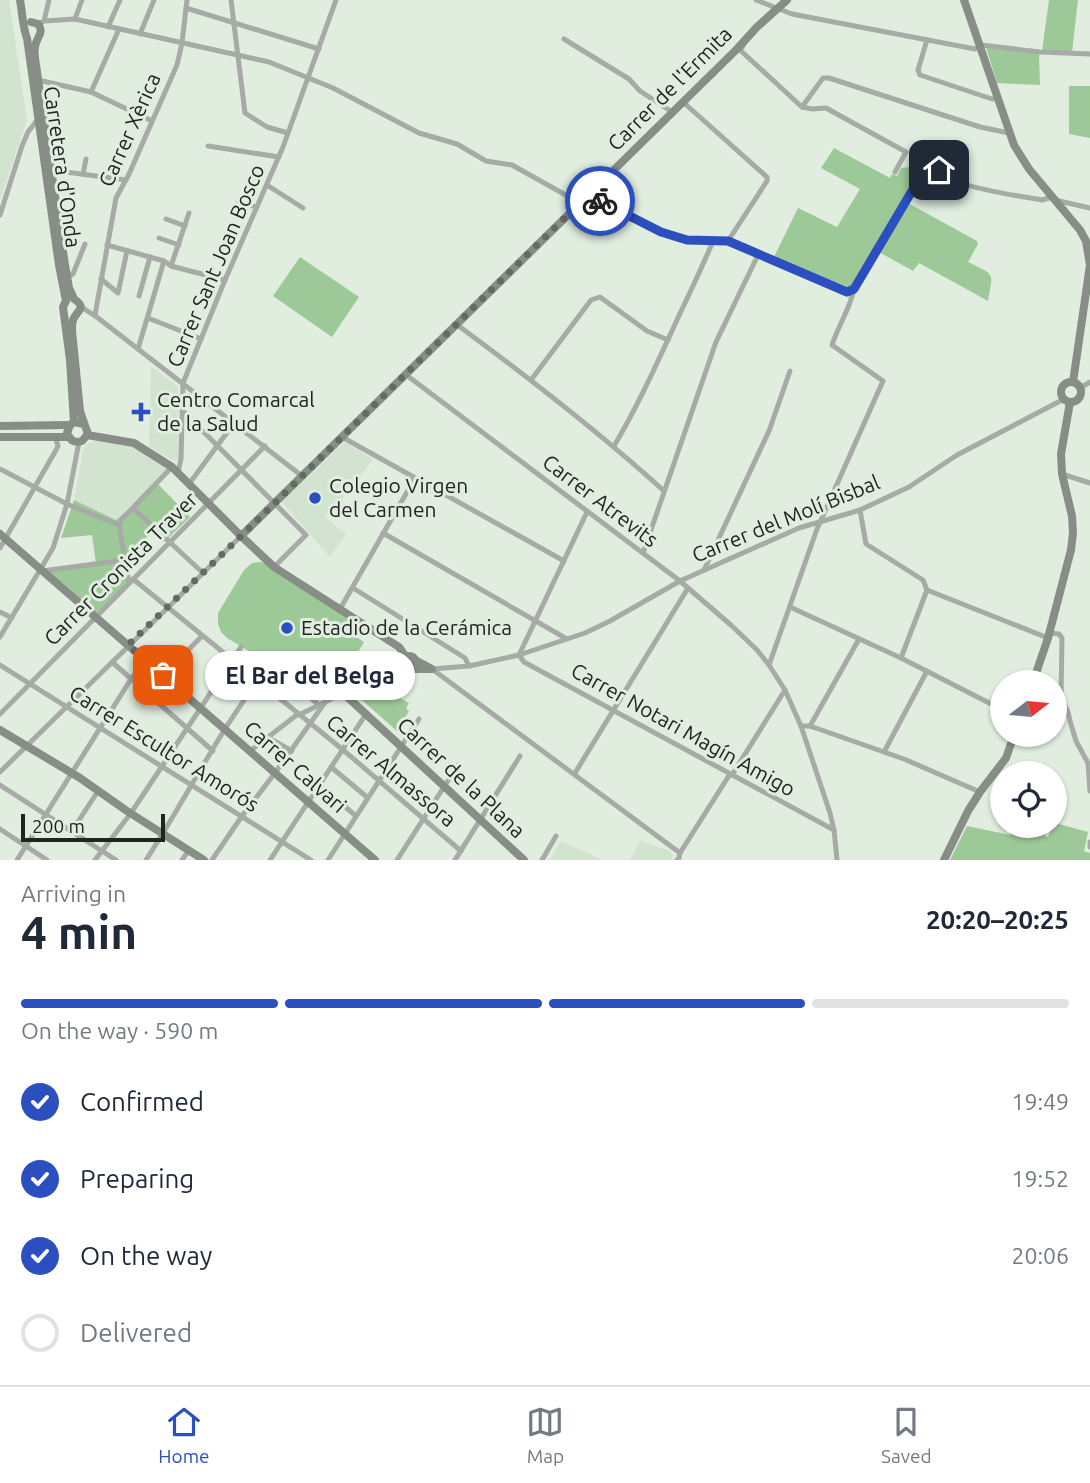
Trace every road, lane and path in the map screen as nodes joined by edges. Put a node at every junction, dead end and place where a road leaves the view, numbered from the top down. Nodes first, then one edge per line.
1 (23, 0) edge
2 (48, 0) edge
3 (82, 0) edge
4 (120, 0) edge
5 (154, 0) edge
6 (187, 0) edge
7 (231, 0) edge
8 (756, 0) edge
9 (787, 0) edge
10 (964, 0) edge
11 (334, 1) edge
12 (186, 8) junction
13 (778, 9) junction
14 (75, 19) junction
15 (234, 22) junction
16 (34, 24) junction
17 (108, 27) junction
18 (757, 27) junction
19 (118, 29) junction
20 (140, 34) junction
21 (27, 38) junction
22 (38, 38) junction
23 (564, 39) dead end
24 (927, 40) junction
25 (182, 43) junction
26 (981, 45) junction
27 (318, 49) junction
28 (1090, 54) edge
29 (238, 55) junction
30 (308, 77) junction
31 (38, 80) junction
32 (91, 92) junction
33 (998, 98) junction
34 (683, 102) junction
35 (802, 107) junction
36 (672, 112) junction
37 (38, 119) junction
38 (152, 121) junction
39 (288, 133) junction
40 (1009, 133) junction
41 (40, 135) junction
42 (26, 137) junction
43 (208, 146) dead end
44 (279, 157) junction
45 (86, 159) dead end
46 (51, 170) junction
47 (895, 172) dead end
48 (83, 174) junction
49 (126, 180) junction
50 (267, 185) junction
51 (588, 195) junction
52 (1054, 199) junction
53 (238, 203) dead end
54 (580, 203) junction
55 (257, 207) junction
56 (303, 208) dead end
57 (1090, 208) edge
58 (189, 213) dead end
59 (0, 215) edge
60 (166, 219) dead end
61 (185, 226) junction
62 (159, 238) dead end
63 (728, 241) junction
64 (713, 242) junction
65 (85, 244) dead end
66 (107, 245) junction
67 (178, 245) junction
68 (127, 251) junction
69 (758, 255) junction
70 (150, 257) junction
71 (164, 261) junction
72 (171, 266) junction
73 (67, 278) junction
74 (101, 279) junction
75 (225, 279) junction
76 (854, 289) junction
77 (139, 296) dead end
78 (73, 302) junction
79 (65, 312) junction
80 (75, 315) junction
81 (94, 316) junction
82 (148, 318) junction
83 (456, 324) junction
84 (201, 339) junction
85 (668, 340) junction
86 (138, 349) junction
87 (790, 371) dead end
88 (405, 374) junction
89 (531, 380) junction
90 (1090, 382) edge
91 (183, 383) junction
92 (1077, 385) junction
93 (1067, 401) junction
94 (182, 410) junction
95 (234, 423) junction
96 (76, 424) junction
97 (0, 426) edge
98 (87, 435) junction
99 (55, 436) junction
100 (0, 437) edge
101 (69, 437) junction
102 (342, 437) junction
103 (79, 442) junction
104 (218, 446) junction
105 (264, 446) junction
106 (614, 446) junction
107 (0, 469) edge
108 (175, 469) junction
109 (241, 470) junction
110 (1062, 474) junction
111 (302, 476) junction
112 (415, 478) junction
113 (1090, 483) edge
114 (189, 484) junction
115 (35, 488) junction
116 (664, 491) junction
117 (208, 503) junction
118 (274, 503) junction
119 (67, 504) junction
120 (133, 508) junction
121 (860, 510) junction
122 (587, 512) junction
123 (821, 522) junction
124 (119, 525) junction
125 (383, 533) junction
126 (3, 536) edge
127 (241, 536) junction
128 (170, 542) junction
129 (0, 548) edge
130 (643, 553) junction
131 (125, 560) junction
132 (564, 561) junction
133 (274, 567) junction
134 (41, 570) junction
135 (704, 570) junction
136 (203, 573) junction
137 (131, 581) junction
138 (680, 581) junction
139 (353, 588) junction
140 (688, 588) junction
141 (927, 590) junction
142 (167, 607) junction
143 (790, 607) junction
144 (340, 609) junction
145 (0, 612) edge
146 (96, 617) junction
147 (12, 618) junction
148 (535, 621) junction
149 (1049, 635) junction
150 (202, 636) junction
151 (0, 637) edge
152 (567, 639) junction
153 (859, 639) junction
154 (128, 645) junction
155 (241, 647) dead end
156 (519, 655) junction
157 (901, 658) junction
158 (147, 661) junction
159 (232, 661) junction
160 (112, 662) junction
161 (408, 664) junction
162 (0, 665) edge
163 (769, 665) junction
164 (469, 666) junction
165 (432, 669) junction
166 (1037, 670) edge
167 (927, 671) junction
168 (163, 675) junction
169 (131, 679) junction
170 (257, 681) junction
171 (29, 684) junction
172 (785, 690) junction
173 (146, 692) junction
174 (343, 693) junction
175 (326, 701) junction
176 (990, 703) edge
177 (319, 705) junction
178 (66, 707) junction
179 (201, 708) junction
180 (614, 711) junction
181 (0, 714) edge
182 (366, 714) junction
183 (299, 715) junction
184 (419, 719) dead end
185 (311, 724) junction
186 (801, 726) junction
187 (810, 726) junction
188 (100, 728) junction
189 (187, 728) junction
190 (225, 729) junction
191 (0, 730) edge
192 (267, 737) junction
193 (27, 747) junction
194 (401, 747) junction
195 (1010, 747) edge
196 (342, 749) junction
197 (213, 751) junction
198 (250, 751) junction
199 (292, 751) junction
200 (884, 752) junction
201 (520, 756) dead end
202 (458, 765) dead end
203 (162, 767) junction
204 (331, 767) junction
205 (0, 772) edge
206 (275, 773) junction
207 (575, 773) junction
208 (73, 774) junction
209 (731, 774) junction
210 (379, 781) junction
211 (0, 785) edge
212 (319, 785) junction
213 (192, 786) junction
214 (444, 786) junction
215 (98, 791) junction
216 (1090, 791) edge
217 (980, 792) junction
218 (368, 798) junction
219 (308, 802) junction
220 (131, 813) junction
221 (45, 814) junction
222 (242, 816) junction
223 (356, 816) junction
224 (424, 819) junction
225 (480, 820) junction
226 (0, 829) edge
227 (834, 830) junction
228 (72, 831) junction
229 (163, 834) junction
230 (345, 834) junction
231 (556, 836) dead end
232 (282, 842) junction
233 (26, 846) junction
234 (189, 850) junction
235 (461, 851) junction
236 (102, 852) junction
237 (680, 858) edge
238 (17, 860) edge
239 (47, 860) edge
240 (97, 860) edge
241 (116, 860) edge
242 (146, 860) edge
243 (182, 860) edge
244 (204, 860) edge
245 (212, 860) edge
246 (270, 860) edge
247 (311, 860) edge
248 (328, 860) edge
249 (375, 860) edge
250 (397, 860) edge
251 (455, 860) edge
252 (524, 860) edge
253 (542, 860) edge
254 (837, 860) edge
255 (944, 860) edge

1 - 16 street
2 - 16 street
3 - 14 street
4 - 17 street
5 - 20 street
6 - 12 street, Carrer Xèrica
7 - 15 street
8 - 13 street
9 - 13 street, Carrer de l'Ermita
10 - 26 street
11 - 27 street, Carrer Sant Joan Bosco
12 - 15 street
12 - 25 street, Carrer Xèrica
13 - 18 street, Carrer de l'Ermita
13 - 24 street
14 - 16 street
14 - 17 street
15 - 27 street
15 - 29 street
16 - 21 street
16 - 22 street
17 - 19 street
18 - 34 street, Carrer de l'Ermita
18 - 35 street
19 - 20 street
19 - 32 street
20 - 25 street
21 - 22 street
21 - 37 street, Carretera d'Onda
22 - 31 street, Carretera d'Onda
23 - 36 street
24 - 26 street
24 - 33 street
25 - 29 street
25 - 38 street, Carrer Xèrica
26 - 28 street
26 - 33 street
27 - 30 street, Carrer Sant Joan Bosco
29 - 30 street
29 - 39 street
30 - 39 street, Carrer Sant Joan Bosco
30 - 54 street
31 - 32 street
31 - 46 street, Carretera d'Onda
32 - 38 street
33 - 40 street
34 - 36 street, Carrer de l'Ermita
34 - 63 street
35 - 40 street
35 - 47 street
36 - 51 street, Carrer de l'Ermita
37 - 41 street, Carretera d'Onda
37 - 42 street
38 - 49 street, Carrer Xèrica
39 - 44 street, Carrer Sant Joan Bosco
40 - 52 street
41 - 42 street
41 - 78 street, Carretera d'Onda
42 - 59 street
43 - 44 street
44 - 50 street, Carrer Sant Joan Bosco
45 - 48 street
46 - 48 street
46 - 73 street, Carretera d'Onda
48 - 49 street
49 - 66 street, Carrer Xèrica
50 - 55 street, Carrer Sant Joan Bosco
50 - 56 street
51 - 54 street, Carrer de l'Ermita
51 - 64 street
52 - 57 street
52 - 76 street
52 - 92 street
53 - 55 street
54 - 83 street, Carrer de l'Ermita
55 - 75 street, Carrer Sant Joan Bosco
58 - 61 street
60 - 61 street
61 - 67 street
62 - 67 street
63 - 64 street
63 - 69 street
64 - 85 street
65 - 73 street
66 - 68 street
66 - 74 street, Carrer Xèrica
67 - 72 street
68 - 70 street
68 - 74 street
69 - 76 street
69 - 116 street
70 - 71 street
70 - 77 street
71 - 72 street
71 - 82 street
72 - 75 street
73 - 78 street, Carretera d'Onda
74 - 81 street, Carrer Xèrica
75 - 84 street, Carrer Sant Joan Bosco
76 - 123 street
78 - 79 street
78 - 80 street
78 - 81 street
79 - 80 street
79 - 96 street
80 - 96 street
81 - 86 street
82 - 84 street
82 - 86 street
83 - 88 street, Carrer de l'Ermita
83 - 89 street
84 - 91 street, Carrer Sant Joan Bosco
85 - 89 street
85 - 106 street
86 - 91 street
87 - 135 street
88 - 102 street, Carrer de l'Ermita
88 - 122 street, Carrer Atrevits
89 - 106 street
90 - 92 street
91 - 94 street, Carrer Sant Joan Bosco
91 - 95 street
92 - 93 street
92 - 93 street
93 - 110 street
93 - 121 street, Carrer del Molí Bisbal
94 - 104 street
94 - 108 street, Carrer Sant Joan Bosco
95 - 104 street
95 - 105 street
96 - 97 street
96 - 98 street
96 - 101 street
98 - 103 street
98 - 108 street
99 - 100 street
99 - 101 street
99 - 115 street
101 - 103 street
102 - 111 street, Carrer de l'Ermita
102 - 112 street
103 - 119 street
104 - 109 street
104 - 114 street
105 - 109 street, Carrer Cronista Traver
105 - 111 street
106 - 116 street
107 - 115 street
108 - 114 street
108 - 120 street
109 - 117 street, Carrer Cronista Traver
109 - 118 street
110 - 113 street
110 - 149 street
111 - 118 street, Carrer de l'Ermita
112 - 125 street
112 - 132 street
114 - 117 street
115 - 119 street
115 - 126 street
116 - 130 street
117 - 127 street
117 - 128 street, Carrer Cronista Traver
118 - 127 street, Carrer de l'Ermita
118 - 133 street
119 - 124 street
119 - 134 street
120 - 124 street
120 - 128 street
121 - 123 street, Carrer del Molí Bisbal
121 - 141 street
122 - 130 street, Carrer Atrevits
122 - 132 street
123 - 135 street, Carrer del Molí Bisbal
123 - 143 street
124 - 131 street
125 - 139 street
125 - 148 street
126 - 129 street
126 - 134 street, Carrer Calvari
127 - 133 street
127 - 136 street, Carrer de l'Ermita
128 - 136 street
128 - 137 street, Carrer Cronista Traver
130 - 138 street, Carrer Atrevits
131 - 134 street
131 - 137 street
132 - 148 street
133 - 144 street
134 - 146 street, Carrer Calvari
134 - 147 street
135 - 138 street, Carrer del Molí Bisbal
136 - 142 street, Carrer de l'Ermita
137 - 142 street, Carrer Almassora
137 - 146 street, Carrer Cronista Traver
138 - 140 street, Carrer Atrevits
138 - 152 street, Carrer del Molí Bisbal
139 - 144 street
139 - 164 street
140 - 163 street, Carrer Atrevits
140 - 180 street
141 - 149 street
141 - 157 street
142 - 150 street, Carrer Almassora
142 - 154 street, Carrer de l'Ermita
143 - 153 street
143 - 163 street
144 - 161 street
145 - 147 street
146 - 154 street, Carrer Calvari
146 - 171 street, Carrer Cronista Traver
147 - 151 street
148 - 152 street
148 - 156 street
149 - 166 street
149 - 216 street
150 - 159 street, Carrer Almassora
150 - 168 street
152 - 156 street, Carrer del Molí Bisbal
153 - 157 street
153 - 187 street
154 - 158 street, Carrer Calvari
154 - 160 street, Carrer de l'Ermita
155 - 159 street
156 - 164 street, Carrer del Molí Bisbal
156 - 180 street, Carrer Notari Magín Amigo
157 - 167 street
158 - 168 street, Carrer Calvari
158 - 169 street
159 - 170 street, Carrer Almassora
159 - 179 street
160 - 169 street
160 - 178 street, Carrer de l'Ermita
161 - 165 street, Carrer del Molí Bisbal
161 - 174 street
162 - 171 street, Carrer Escultor Amorós
163 - 172 street, Carrer Atrevits
164 - 165 street, Carrer del Molí Bisbal
165 - 207 street
167 - 176 street
167 - 200 street
168 - 173 street
168 - 179 street, Carrer Calvari
169 - 173 street
169 - 188 street
170 - 177 street
170 - 183 street, Carrer Almassora
170 - 190 street
171 - 178 street, Carrer Escultor Amorós
171 - 181 street, Carrer Cronista Traver
172 - 186 street, Carrer Atrevits
172 - 209 street
173 - 189 street
174 - 175 street
174 - 182 street, Carrer de la Plana
175 - 177 street
175 - 185 street
177 - 183 street
178 - 188 street, Carrer Escultor Amorós
178 - 193 street, Carrer de l'Ermita
179 - 189 street
179 - 190 street, Carrer Calvari
180 - 207 street
180 - 209 street, Carrer Notari Magín Amigo
182 - 194 street, Carrer de la Plana
182 - 196 street
183 - 185 street, Carrer Almassora
183 - 192 street
184 - 194 street
185 - 196 street, Carrer Almassora
185 - 199 street
186 - 187 street
186 - 227 street, Carrer Atrevits
187 - 200 street
188 - 203 street, Carrer Escultor Amorós
188 - 208 street
189 - 197 street
189 - 203 street
190 - 197 street
190 - 198 street, Carrer Calvari
191 - 193 street
192 - 198 street
192 - 199 street
193 - 205 street, Carrer de l'Ermita
193 - 208 street
194 - 210 street
194 - 214 street, Carrer de la Plana
195 - 217 street
196 - 204 street
196 - 210 street, Carrer Almassora
197 - 213 street
198 - 206 street, Carrer Calvari
199 - 206 street
200 - 217 street
201 - 225 street
202 - 214 street
203 - 213 street, Carrer Escultor Amorós
203 - 220 street
204 - 212 street
204 - 218 street
206 - 219 street, Carrer Calvari
206 - 222 street
207 - 237 street
208 - 215 street
208 - 221 street
209 - 227 street, Carrer Notari Magín Amigo
209 - 237 street
210 - 218 street
210 - 224 street, Carrer Almassora
211 - 221 street
212 - 219 street
212 - 223 street
213 - 222 street, Carrer Escultor Amorós
213 - 229 street
214 - 224 street
214 - 225 street, Carrer de la Plana
215 - 220 street
215 - 228 street
217 - 255 street
218 - 223 street
219 - 230 street, Carrer Calvari
219 - 232 street
220 - 229 street
220 - 236 street
221 - 228 street
221 - 233 street
222 - 232 street, Carrer Escultor Amorós
222 - 245 street
223 - 230 street
224 - 235 street, Carrer Almassora
224 - 250 street
225 - 235 street
225 - 252 street, Carrer de la Plana
226 - 233 street
227 - 254 street, Carrer Atrevits
228 - 236 street
229 - 234 street
229 - 242 street
230 - 248 street
230 - 249 street, Carrer Calvari
231 - 253 street
232 - 246 street
232 - 247 street, Carrer Escultor Amorós
233 - 238 street
233 - 239 street
234 - 243 street
234 - 244 street
235 - 251 street
236 - 240 street
236 - 241 street

